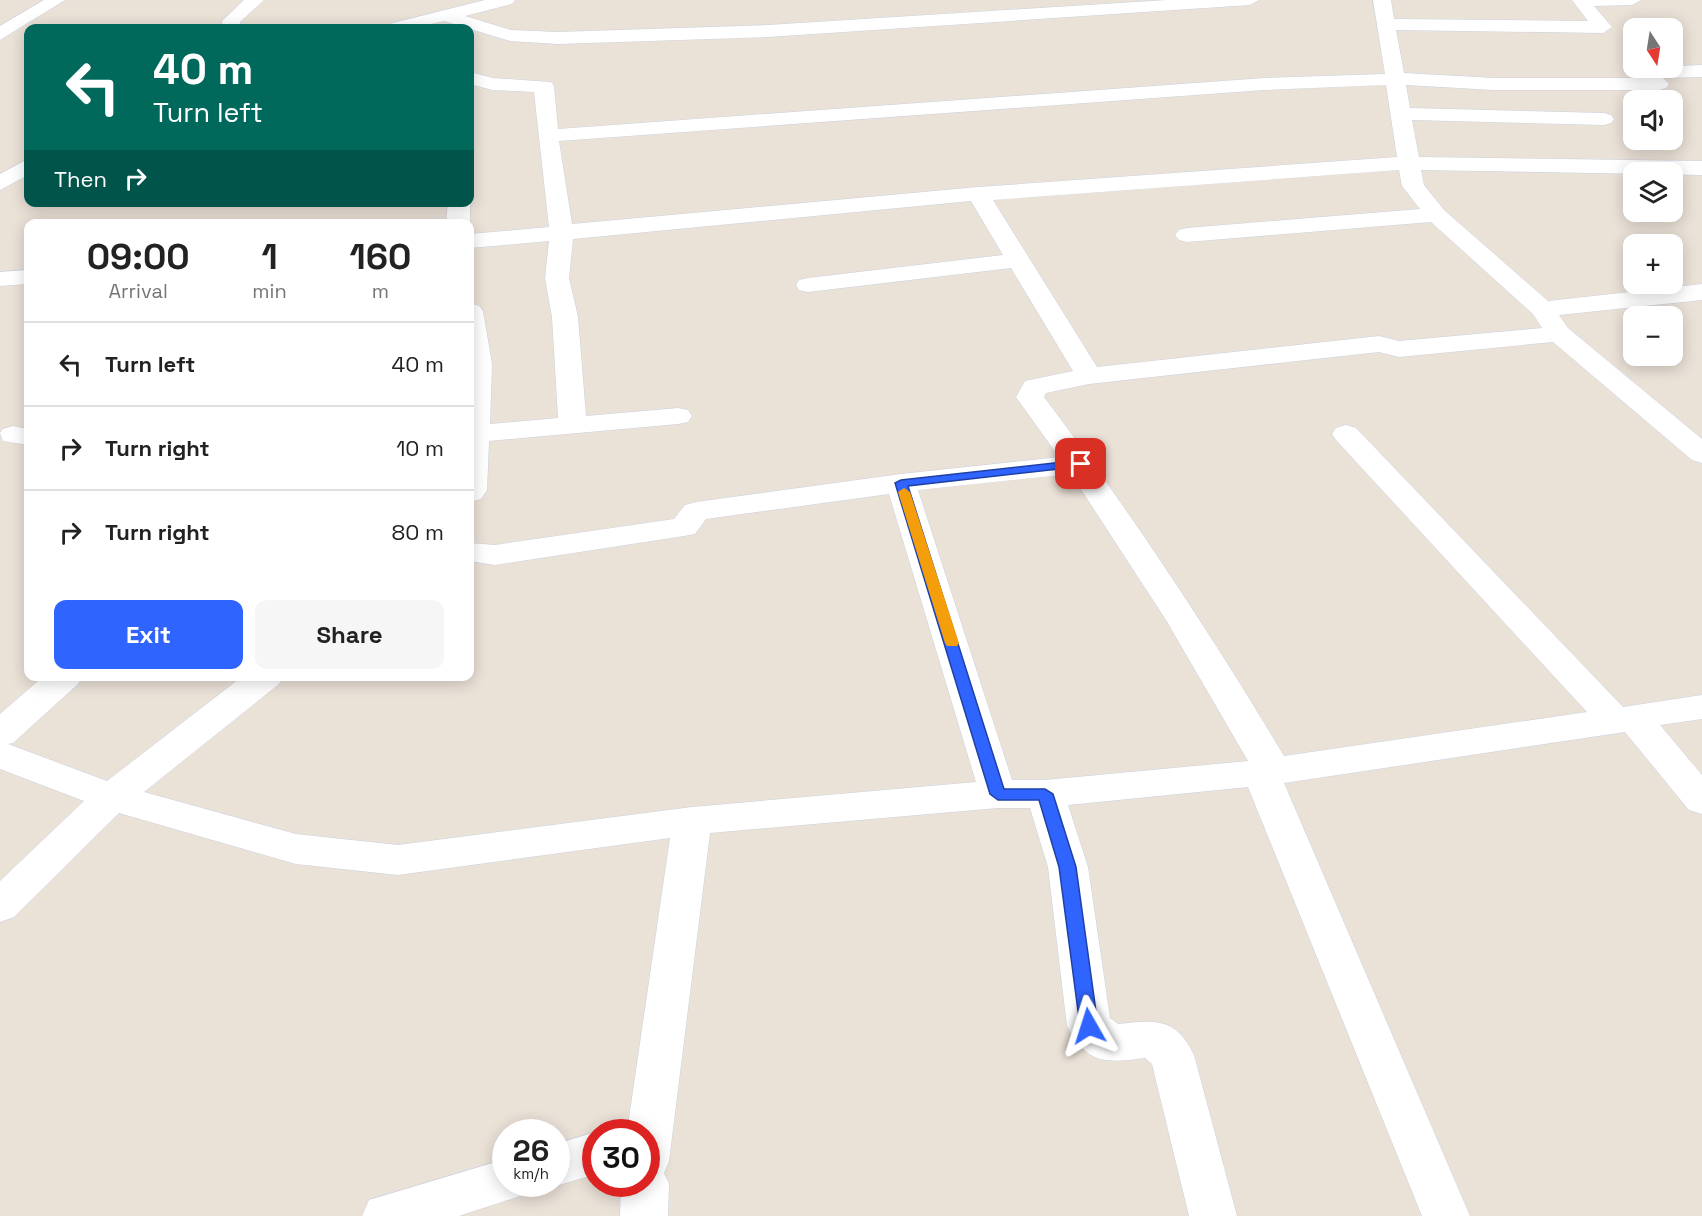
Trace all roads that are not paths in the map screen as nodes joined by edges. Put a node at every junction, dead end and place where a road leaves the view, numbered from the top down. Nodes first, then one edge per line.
1 (56, 0) edge
2 (255, 0) edge
3 (506, 0) edge
4 (1251, 0) edge
5 (1382, 0) edge
6 (1632, 0) edge
7 (443, 15) junction
8 (231, 24) edge
9 (410, 24) edge
10 (473, 24) edge
11 (474, 24) edge
12 (1384, 24) junction
13 (4, 29) edge
14 (1702, 71) edge
15 (1396, 79) junction
16 (474, 82) edge
17 (1403, 114) junction
18 (1604, 119) dead end
19 (548, 136) junction
20 (1410, 163) junction
21 (24, 168) edge
22 (1702, 168) edge
23 (0, 183) edge
24 (978, 194) junction
25 (1436, 215) junction
26 (562, 232) junction
27 (1187, 235) dead end
28 (474, 241) edge
29 (1019, 260) junction
30 (24, 277) edge
31 (0, 279) edge
32 (808, 285) dead end
33 (1702, 292) edge
34 (1551, 322) junction
35 (474, 334) edge
36 (1089, 376) junction
37 (678, 416) dead end
38 (573, 426) junction
39 (477, 434) junction
40 (1346, 434) dead end
41 (1702, 454) edge
42 (474, 458) edge
43 (1081, 464) junction
44 (901, 483) junction
45 (474, 552) edge
46 (60, 681) edge
47 (261, 681) edge
48 (1702, 707) edge
49 (1625, 719) junction
50 (0, 734) edge
51 (0, 755) edge
52 (1261, 772) junction
53 (998, 794) junction
54 (1045, 794) junction
55 (112, 797) junction
56 (1702, 800) edge
57 (692, 821) junction
58 (0, 906) edge
59 (651, 1119) edge
60 (492, 1184) edge
61 (645, 1197) edge
62 (386, 1216) edge
63 (644, 1216) edge
64 (1214, 1216) edge
65 (1446, 1216) edge

1 - 13 street
2 - 8 street
3 - 7 street
4 - 11 street
5 - 12 street
6 - 12 street
7 - 9 street
7 - 10 street
12 - 15 street
14 - 15 street
15 - 17 street
15 - 19 street
16 - 19 street
17 - 18 street
17 - 20 street
19 - 26 street
20 - 22 street
20 - 24 street
20 - 25 street
21 - 23 street
24 - 26 street
24 - 29 street
25 - 27 street
25 - 34 street
26 - 28 street
26 - 38 street
29 - 32 street
29 - 36 street
30 - 31 street
33 - 34 street
34 - 36 street
34 - 41 street
35 - 39 street
36 - 43 street
37 - 38 street
38 - 39 street
39 - 42 street
40 - 49 street
43 - 44 street
43 - 52 street
44 - 45 street
44 - 53 street
46 - 50 street
47 - 55 street
48 - 49 street
49 - 52 street
49 - 56 street
51 - 55 street
52 - 54 street
52 - 65 street
53 - 54 street
53 - 57 street
54 - 64 street
55 - 57 street
55 - 58 street
57 - 59 street
60 - 62 street
61 - 63 street

